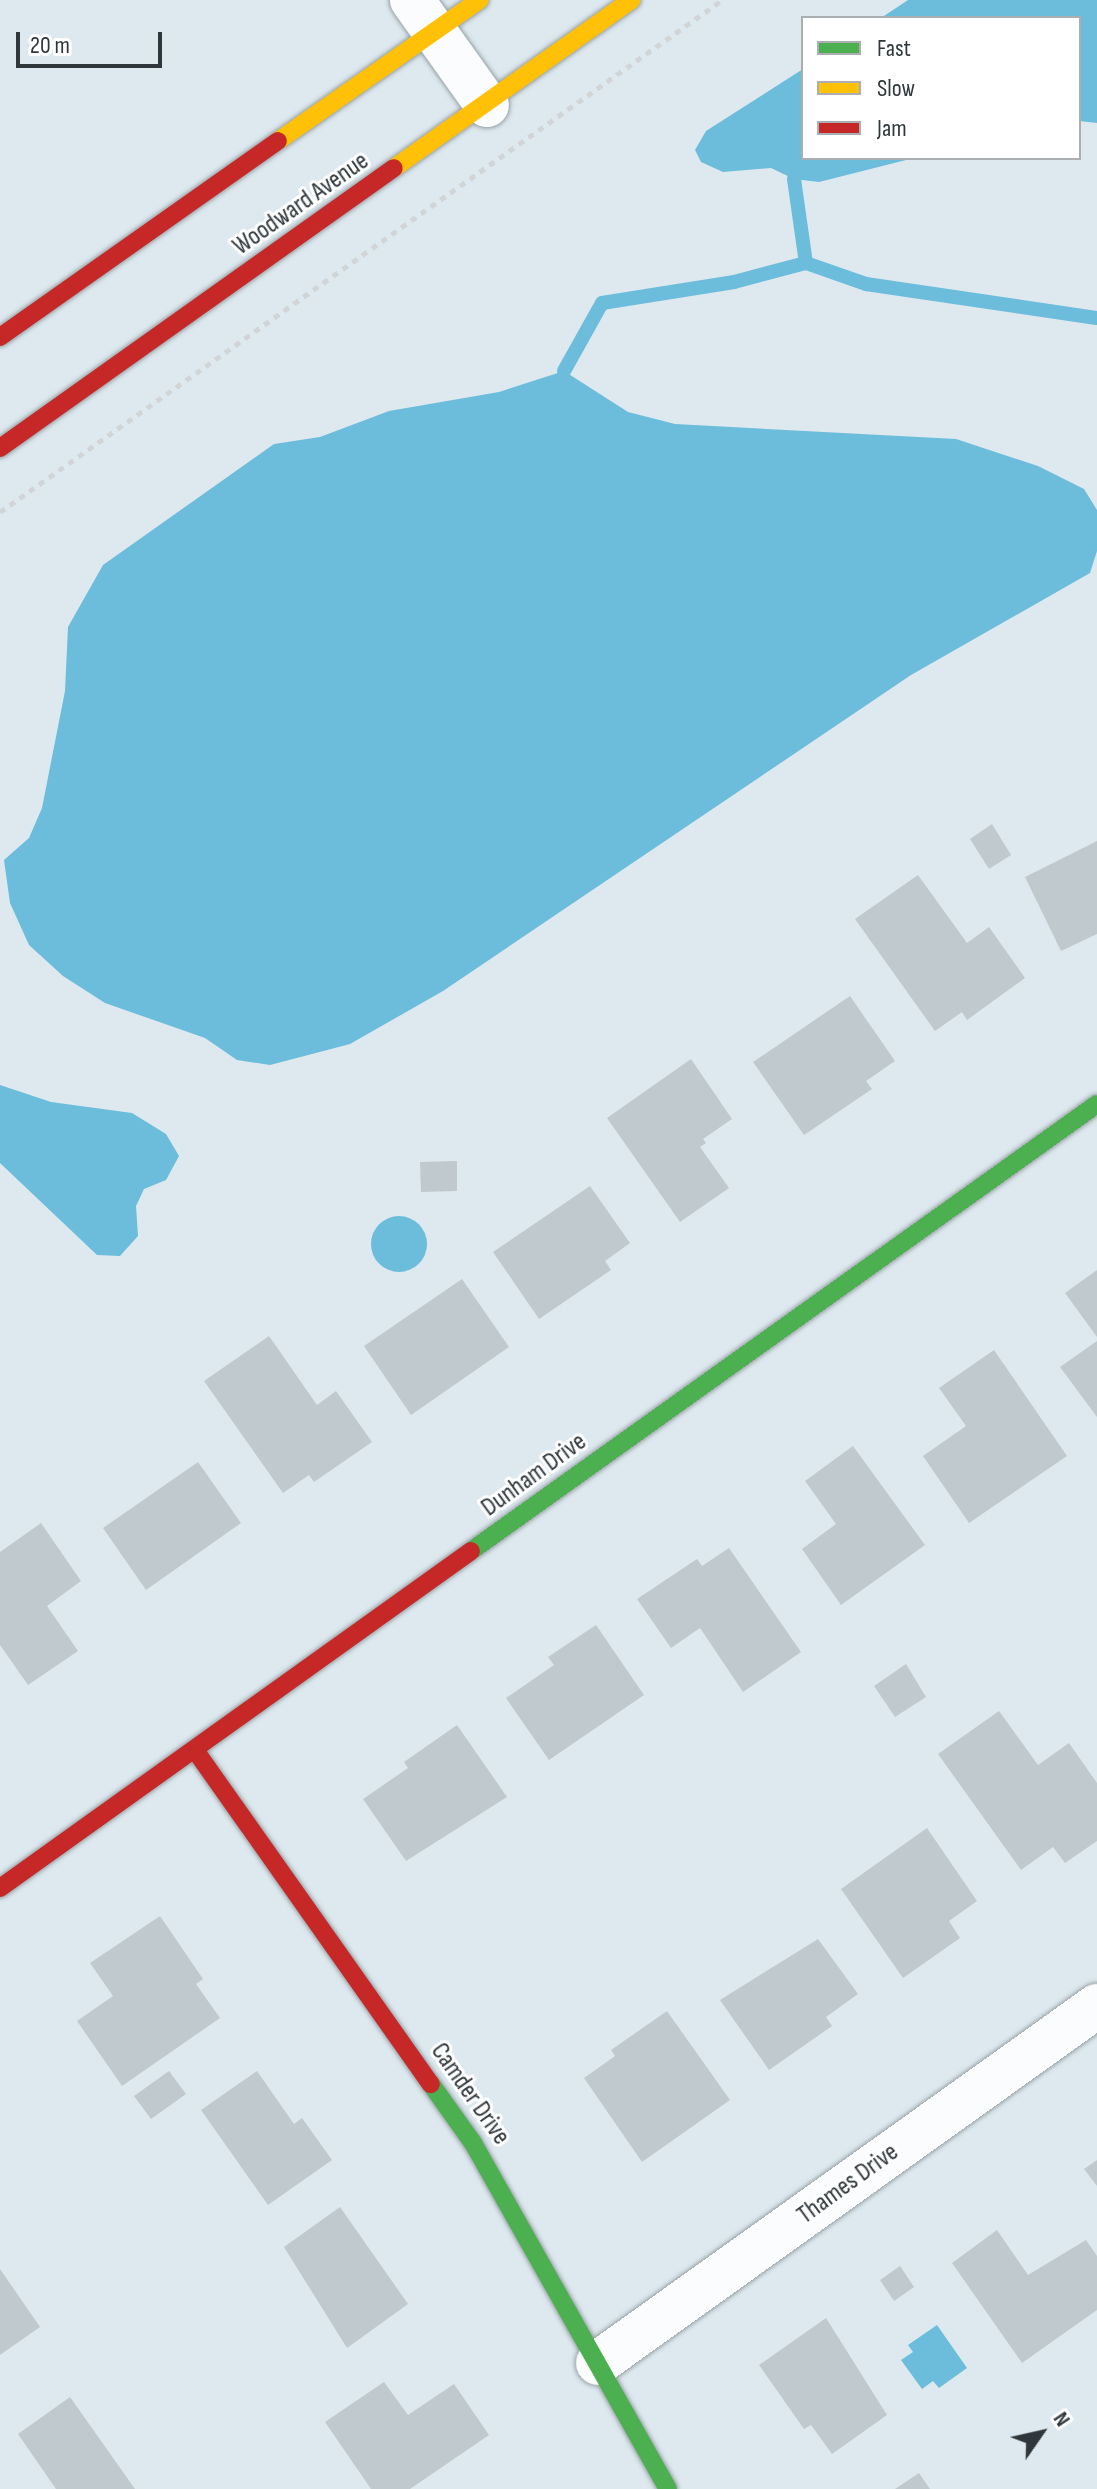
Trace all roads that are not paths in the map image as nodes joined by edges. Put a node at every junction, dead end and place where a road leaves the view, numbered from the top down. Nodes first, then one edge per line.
1 (479, 0) edge
2 (631, 0) edge
3 (423, 16) edge
4 (487, 105) junction
5 (0, 337) edge
6 (0, 448) edge
7 (1097, 1104) edge
8 (195, 1750) junction
9 (0, 1888) edge
10 (1097, 2006) edge
11 (598, 2363) junction
12 (668, 2489) edge

1 - 3 street
2 - 4 street, Woodward Avenue
3 - 4 street
3 - 5 street
4 - 6 street, Woodward Avenue
7 - 8 street, Dunham Drive
8 - 9 street, Dunham Drive
8 - 11 street, Camder Drive
10 - 11 street, Thames Drive
11 - 12 street, Camder Drive

